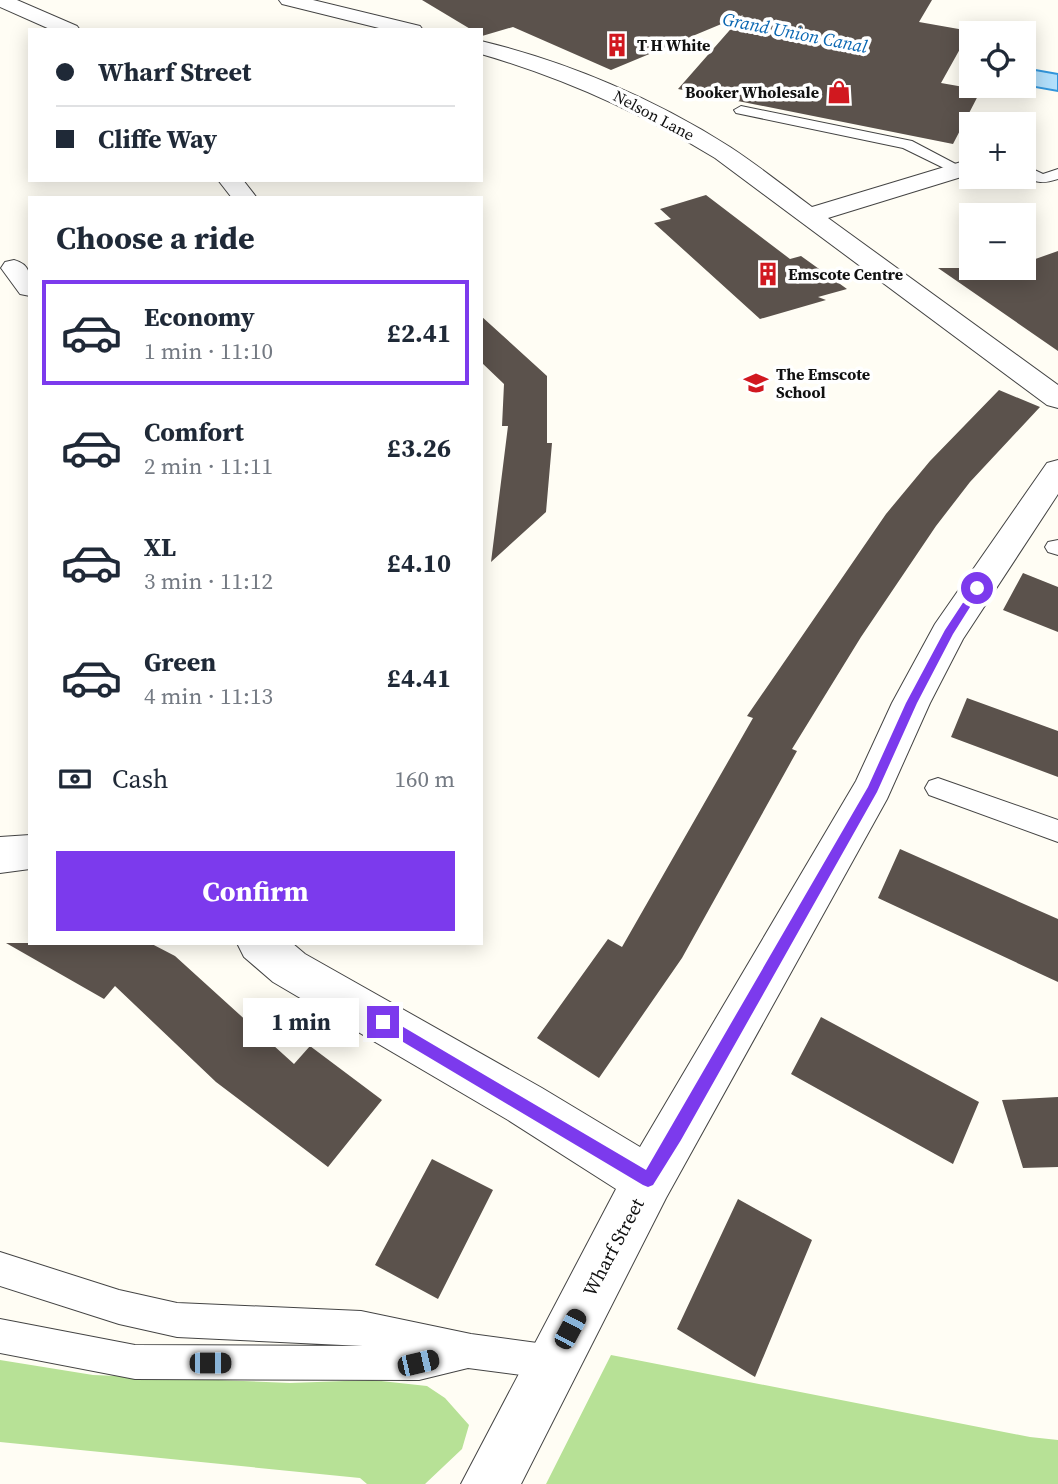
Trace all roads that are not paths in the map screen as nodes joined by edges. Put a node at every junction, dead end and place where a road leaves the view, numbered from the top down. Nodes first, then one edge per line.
1 (289, 0) edge
2 (0, 1) edge
3 (65, 28) edge
4 (405, 28) edge
5 (483, 48) edge
6 (741, 110) dead end
7 (959, 166) edge
8 (959, 170) edge
9 (1058, 174) edge
10 (1036, 176) edge
11 (1042, 179) junction
12 (232, 182) edge
13 (1058, 187) edge
14 (243, 196) edge
15 (809, 216) junction
16 (1058, 399) edge
17 (1058, 470) edge
18 (938, 788) dead end
19 (1058, 831) edge
20 (28, 852) edge
21 (0, 855) edge
22 (261, 945) edge
23 (648, 1180) junction
24 (0, 1269) edge
25 (0, 1336) edge
26 (471, 1351) junction
27 (552, 1362) junction
28 (490, 1484) edge

1 - 4 street
2 - 3 street
5 - 15 street, Nelson Lane
6 - 7 lane
8 - 15 street
9 - 11 lane
10 - 11 lane
11 - 13 lane
12 - 14 street
15 - 16 street, Nelson Lane
17 - 23 street, Wharf Street
18 - 19 lane
20 - 21 street
22 - 23 street
23 - 27 street, Wharf Street
24 - 26 lane
25 - 26 lane
26 - 27 lane
27 - 28 street, Wharf Street

